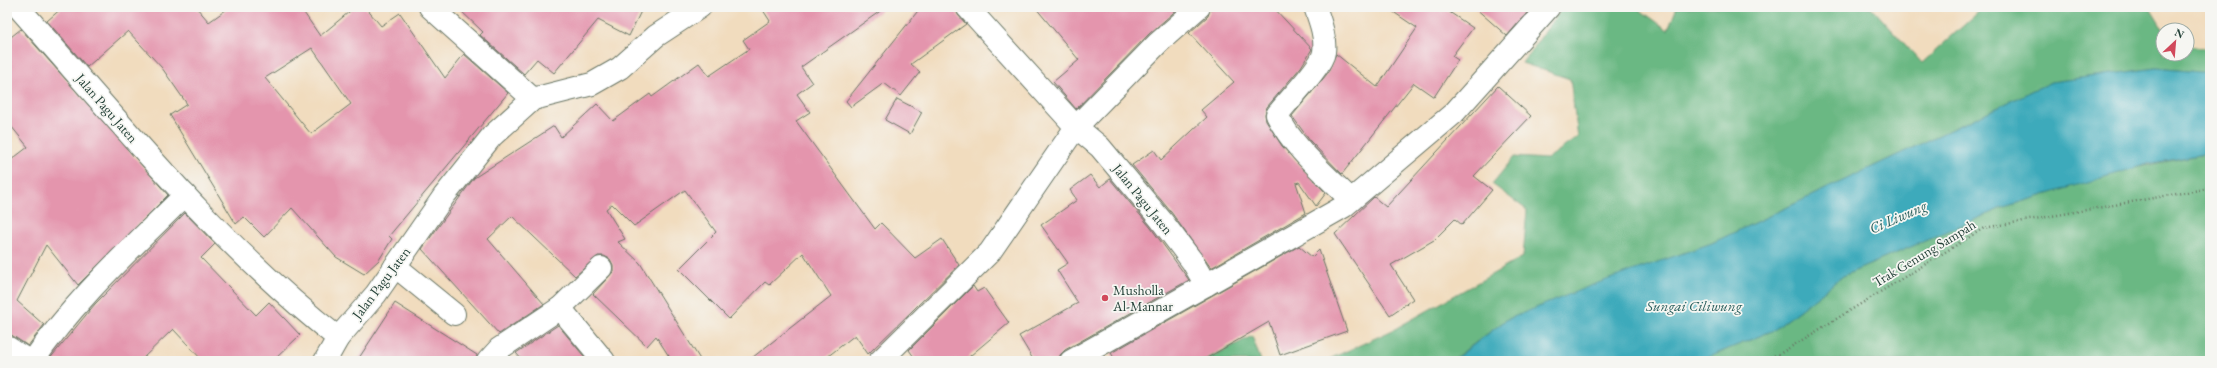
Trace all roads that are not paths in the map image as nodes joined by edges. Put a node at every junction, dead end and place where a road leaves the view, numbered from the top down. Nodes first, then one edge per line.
1 (18, 7) edge
2 (430, 7) edge
3 (700, 7) edge
4 (967, 7) edge
5 (1199, 7) edge
6 (1315, 7) edge
7 (1548, 7) edge
8 (533, 99) junction
9 (1076, 127) junction
10 (185, 195) junction
11 (1351, 200) junction
12 (395, 266) junction
13 (602, 268) dead end
14 (1206, 285) junction
15 (560, 308) junction
16 (454, 314) dead end
17 (338, 338) junction
18 (7, 347) edge
19 (29, 361) edge
20 (33, 361) edge
21 (325, 361) edge
22 (488, 361) edge
23 (604, 361) edge
24 (880, 361) edge
25 (1071, 361) edge

1 - 10 street, Jalan Pagu Jaten
2 - 8 street
3 - 8 street, Jalan Pagu Jaten
4 - 9 street, Jalan Pagu Jaten
5 - 9 street
6 - 11 street
7 - 11 street
8 - 12 street, Jalan Pagu Jaten
9 - 14 street, Jalan Pagu Jaten
9 - 24 street
10 - 17 street, Jalan Pagu Jaten
10 - 20 street
11 - 14 street
12 - 16 street
12 - 17 street, Jalan Pagu Jaten
13 - 15 street
14 - 25 street
15 - 22 street
15 - 23 street
17 - 21 street
18 - 19 street

